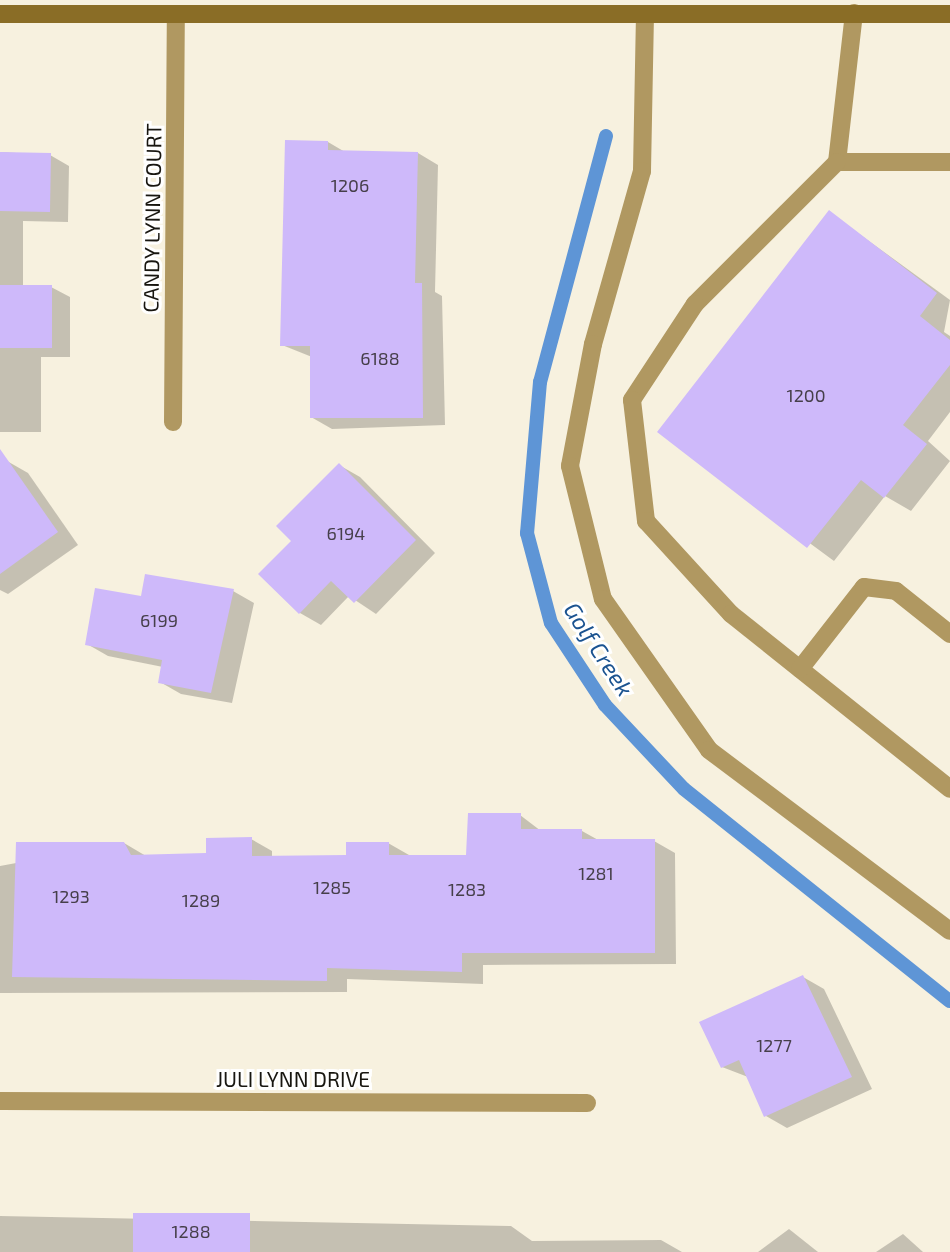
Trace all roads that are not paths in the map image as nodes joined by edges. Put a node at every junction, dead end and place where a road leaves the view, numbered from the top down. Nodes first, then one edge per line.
1 (320, 8) edge
2 (854, 13) junction
3 (0, 14) edge
4 (176, 14) junction
5 (645, 14) junction
6 (950, 14) edge
7 (837, 162) junction
8 (950, 162) edge
9 (173, 422) dead end
10 (950, 634) edge
11 (800, 669) junction
12 (950, 789) edge
13 (950, 931) edge
14 (0, 1101) edge
15 (587, 1102) dead end

1 - 4 street
1 - 5 street
2 - 5 street
2 - 6 street
2 - 7 street
3 - 4 street
4 - 9 street, CANDY LYNN COURT
5 - 13 street
7 - 8 street
7 - 11 street
10 - 11 street
11 - 12 street
14 - 15 street, JULI LYNN DRIVE

